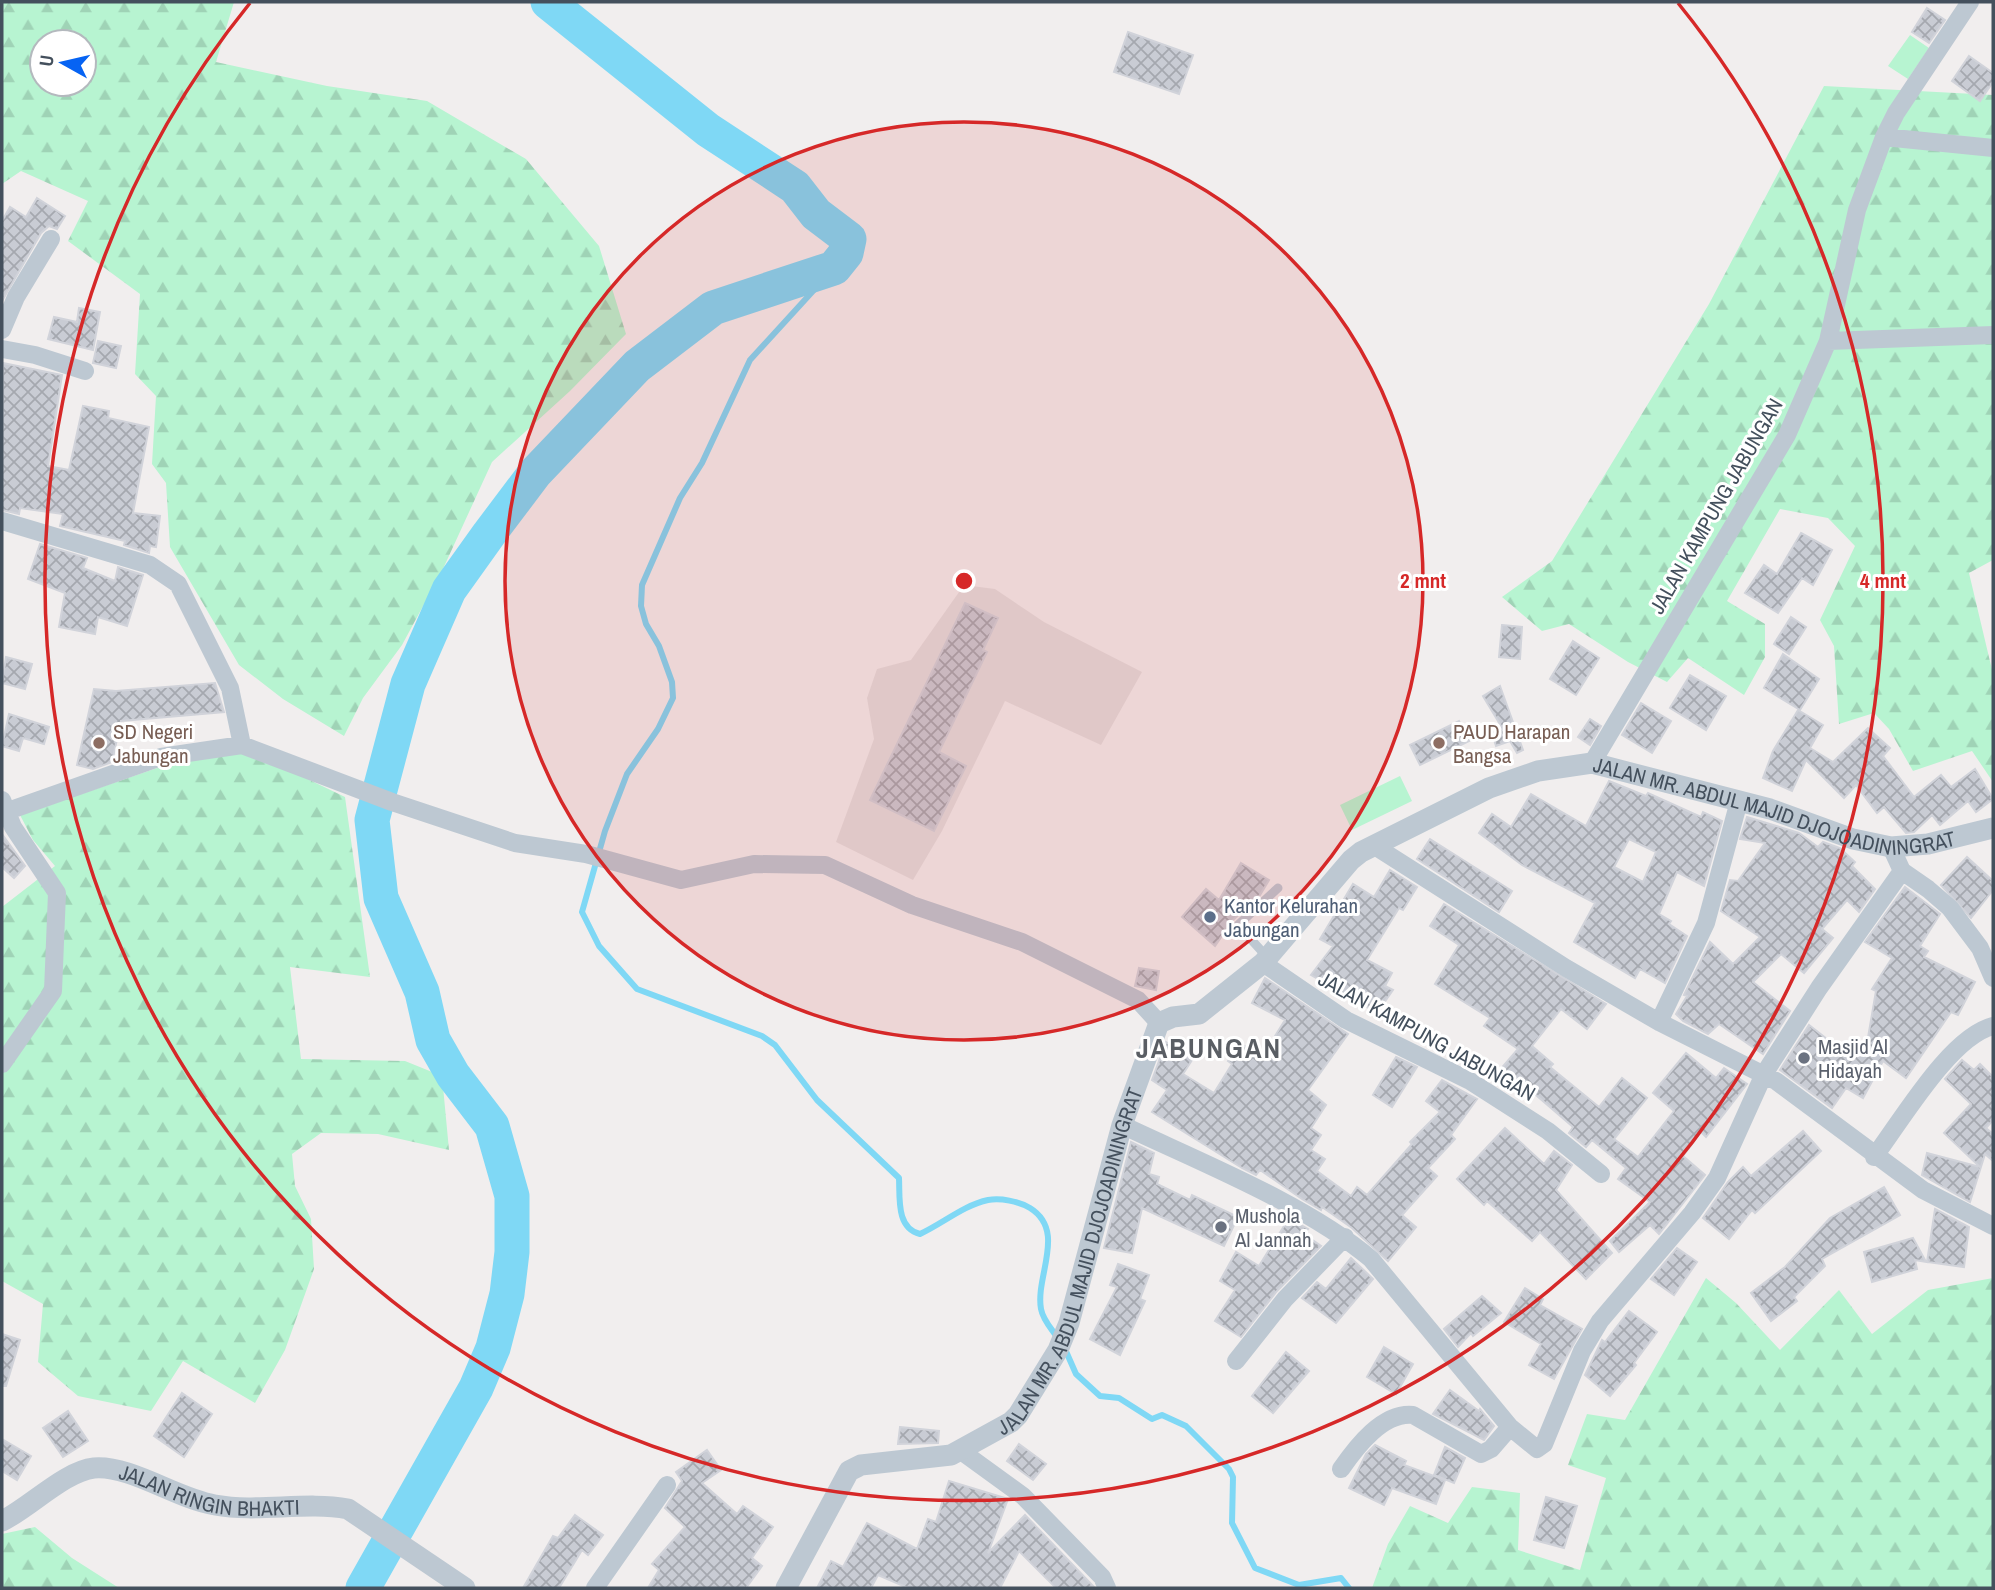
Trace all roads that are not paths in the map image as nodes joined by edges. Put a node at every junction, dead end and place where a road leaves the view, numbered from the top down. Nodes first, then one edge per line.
1 (1970, 2) edge
2 (1884, 137) junction
3 (1993, 148) edge
4 (51, 239) dead end
5 (2, 330) edge
6 (1993, 335) edge
7 (1828, 341) junction
8 (2, 349) edge
9 (85, 371) dead end
10 (2, 521) edge
11 (242, 745) junction
12 (1592, 764) junction
13 (1739, 801) junction
14 (3, 808) edge
15 (1993, 828) edge
16 (1373, 845) junction
17 (1891, 847) junction
18 (1902, 871) junction
19 (1278, 888) dead end
20 (1265, 960) junction
21 (1993, 978) edge
22 (1659, 1022) junction
23 (1159, 1023) junction
24 (1993, 1026) edge
25 (2, 1064) edge
26 (1764, 1074) junction
27 (1122, 1125) junction
28 (1874, 1157) junction
29 (1601, 1174) dead end
30 (1993, 1226) edge
31 (1345, 1237) junction
32 (1236, 1361) dead end
33 (1510, 1427) junction
34 (961, 1451) junction
35 (1341, 1469) dead end
36 (667, 1485) dead end
37 (2, 1521) edge
38 (465, 1588) edge
39 (595, 1588) edge
40 (786, 1588) edge
41 (1107, 1588) edge

1 - 2 street, JALAN KAMPUNG JABUNGAN
2 - 3 street
2 - 7 street, JALAN KAMPUNG JABUNGAN
4 - 5 street
6 - 7 street
7 - 12 street, JALAN KAMPUNG JABUNGAN
8 - 9 street
10 - 11 street
11 - 14 street
11 - 23 street
12 - 13 street, JALAN MR. ABDUL MAJID DJOJOADININGRAT
12 - 16 street, JALAN MR. ABDUL MAJID DJOJOADININGRAT
13 - 17 street, JALAN MR. ABDUL MAJID DJOJOADININGRAT
13 - 22 street
14 - 25 street
15 - 17 street, JALAN MR. ABDUL MAJID DJOJOADININGRAT
16 - 20 street, JALAN MR. ABDUL MAJID DJOJOADININGRAT
16 - 22 street
17 - 18 street
18 - 21 street
18 - 26 street
19 - 20 lane
20 - 23 street, JALAN MR. ABDUL MAJID DJOJOADININGRAT
20 - 29 street, JALAN KAMPUNG JABUNGAN
22 - 26 street
23 - 27 street, JALAN MR. ABDUL MAJID DJOJOADININGRAT
24 - 28 street
26 - 28 street
26 - 33 street
27 - 31 street
27 - 34 street, JALAN MR. ABDUL MAJID DJOJOADININGRAT
28 - 30 street
31 - 32 street
31 - 33 street
33 - 35 street
34 - 40 street, JALAN MR. ABDUL MAJID DJOJOADININGRAT
34 - 41 street
36 - 39 street
37 - 38 street, JALAN RINGIN BHAKTI

